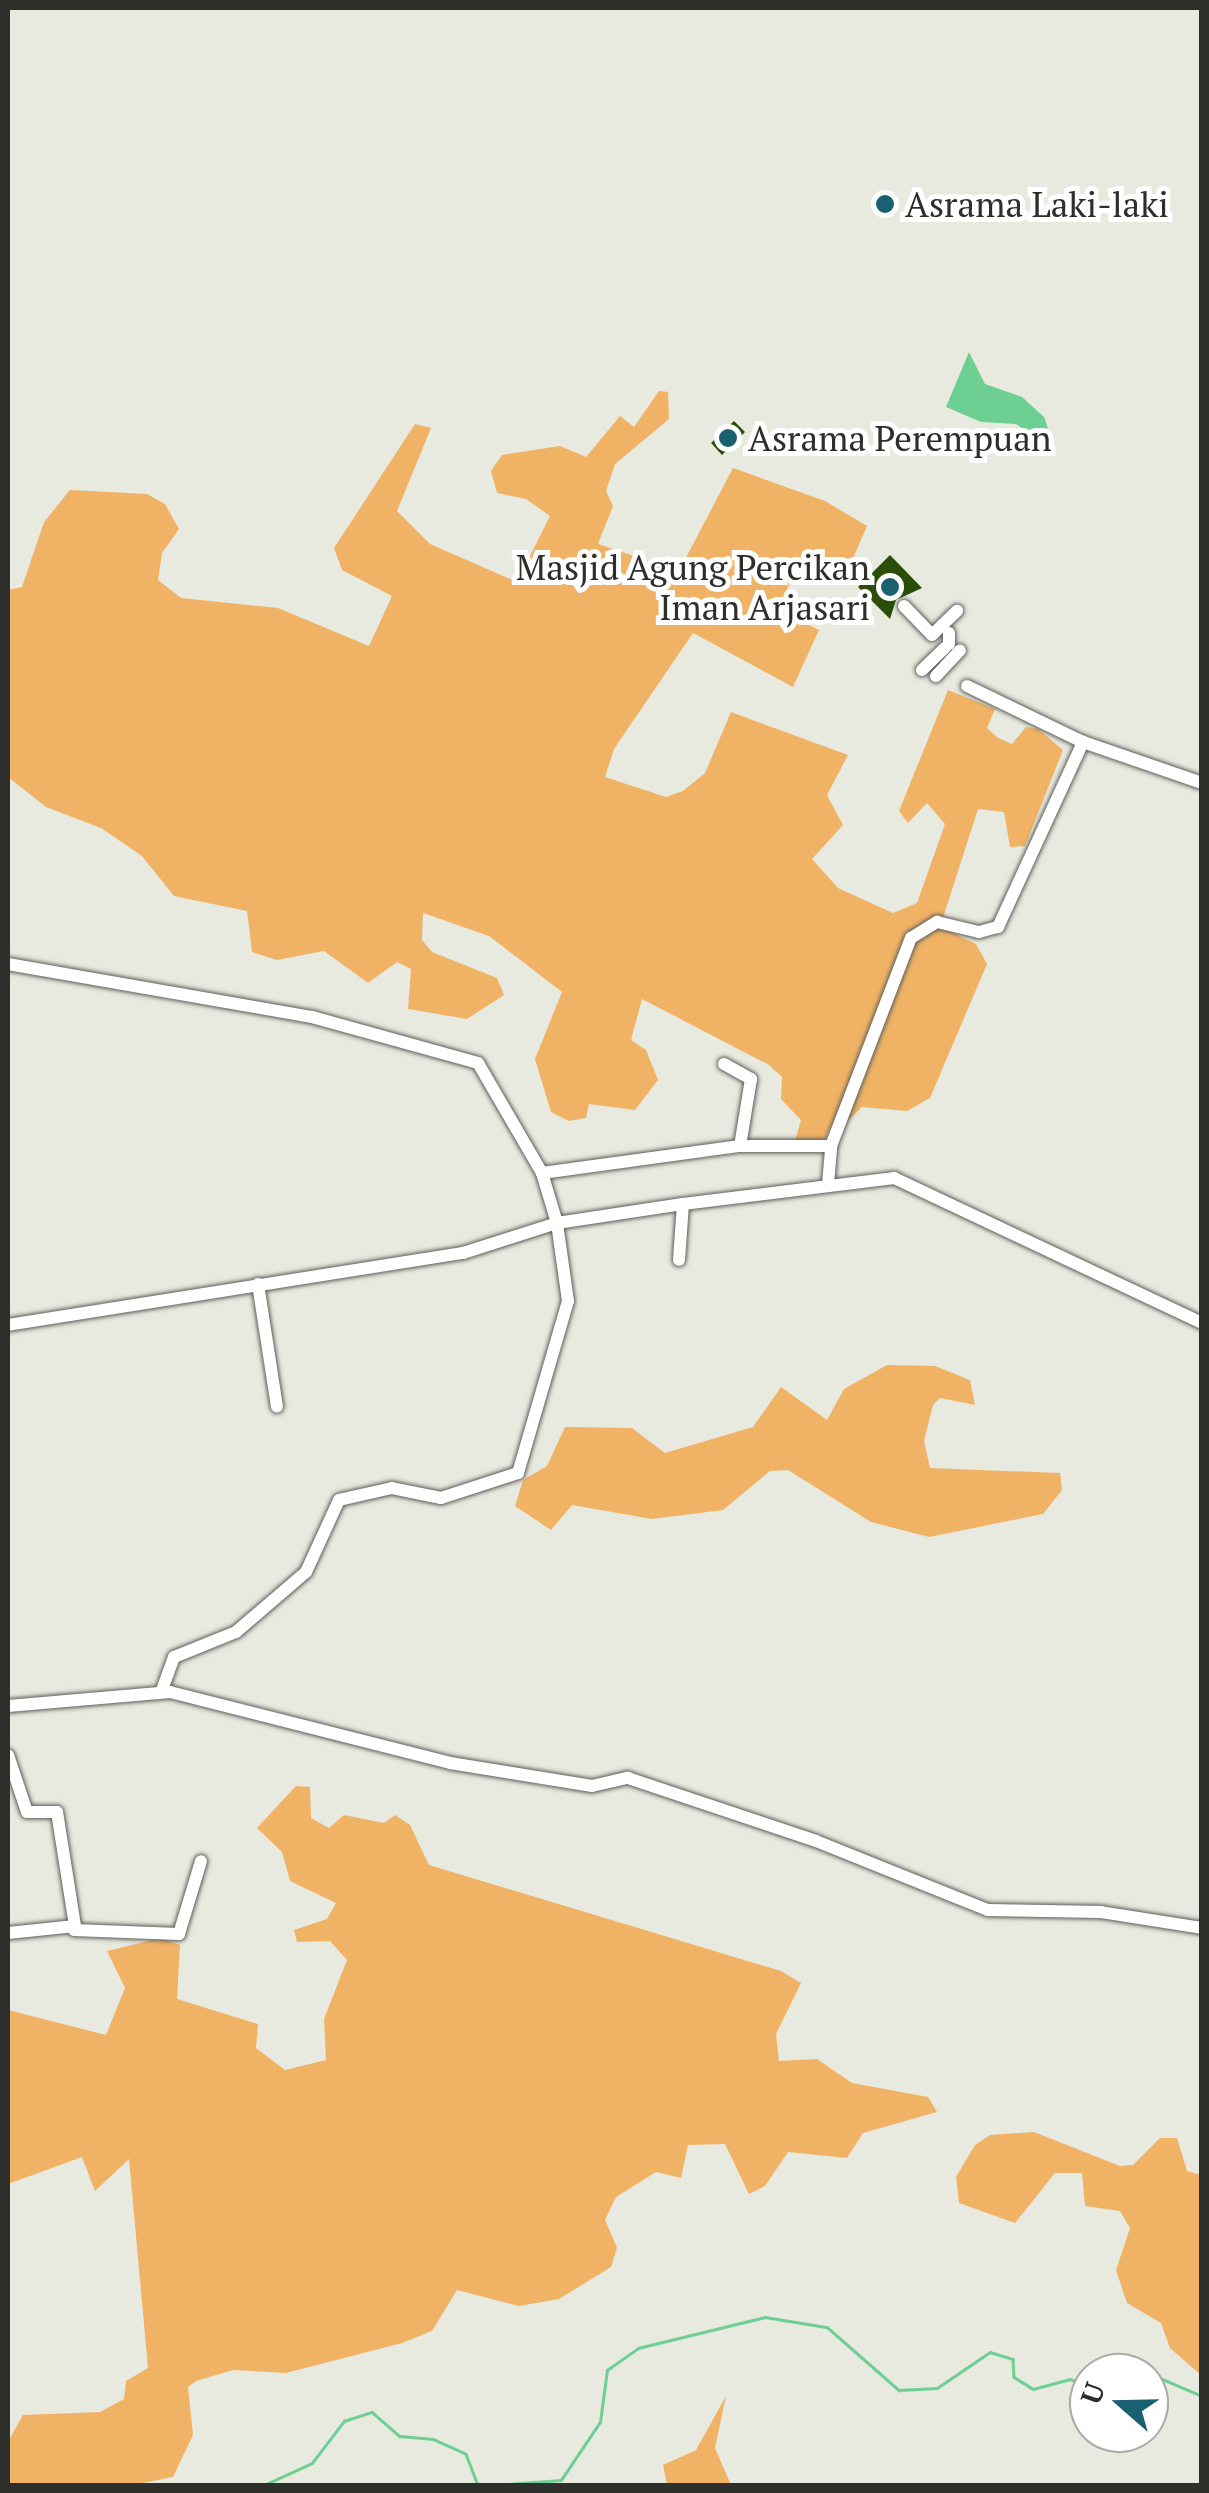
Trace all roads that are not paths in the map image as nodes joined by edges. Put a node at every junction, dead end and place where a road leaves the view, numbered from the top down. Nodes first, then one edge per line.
1 (904, 606) dead end
2 (957, 611) dead end
3 (968, 686) dead end
4 (1083, 742) junction
5 (1202, 783) edge
6 (8, 964) edge
7 (724, 1064) dead end
8 (740, 1146) junction
9 (831, 1146) junction
10 (542, 1173) junction
11 (828, 1184) junction
12 (683, 1204) junction
13 (556, 1224) junction
14 (679, 1260) dead end
15 (258, 1284) junction
16 (1202, 1322) edge
17 (8, 1325) edge
18 (277, 1407) dead end
19 (161, 1692) junction
20 (8, 1706) edge
21 (8, 1754) edge
22 (201, 1861) dead end
23 (1202, 1928) edge
24 (74, 1930) junction
25 (8, 1933) edge

1 - 2 street
3 - 4 street
4 - 5 street
4 - 9 street
6 - 10 street
7 - 8 street
8 - 9 street
8 - 10 street
9 - 11 street
10 - 13 street
11 - 12 street
11 - 16 street
12 - 13 street
12 - 14 street
13 - 15 street
13 - 19 street
15 - 17 street
15 - 18 street
19 - 20 street
19 - 23 street
21 - 24 street
22 - 24 street
24 - 25 street

